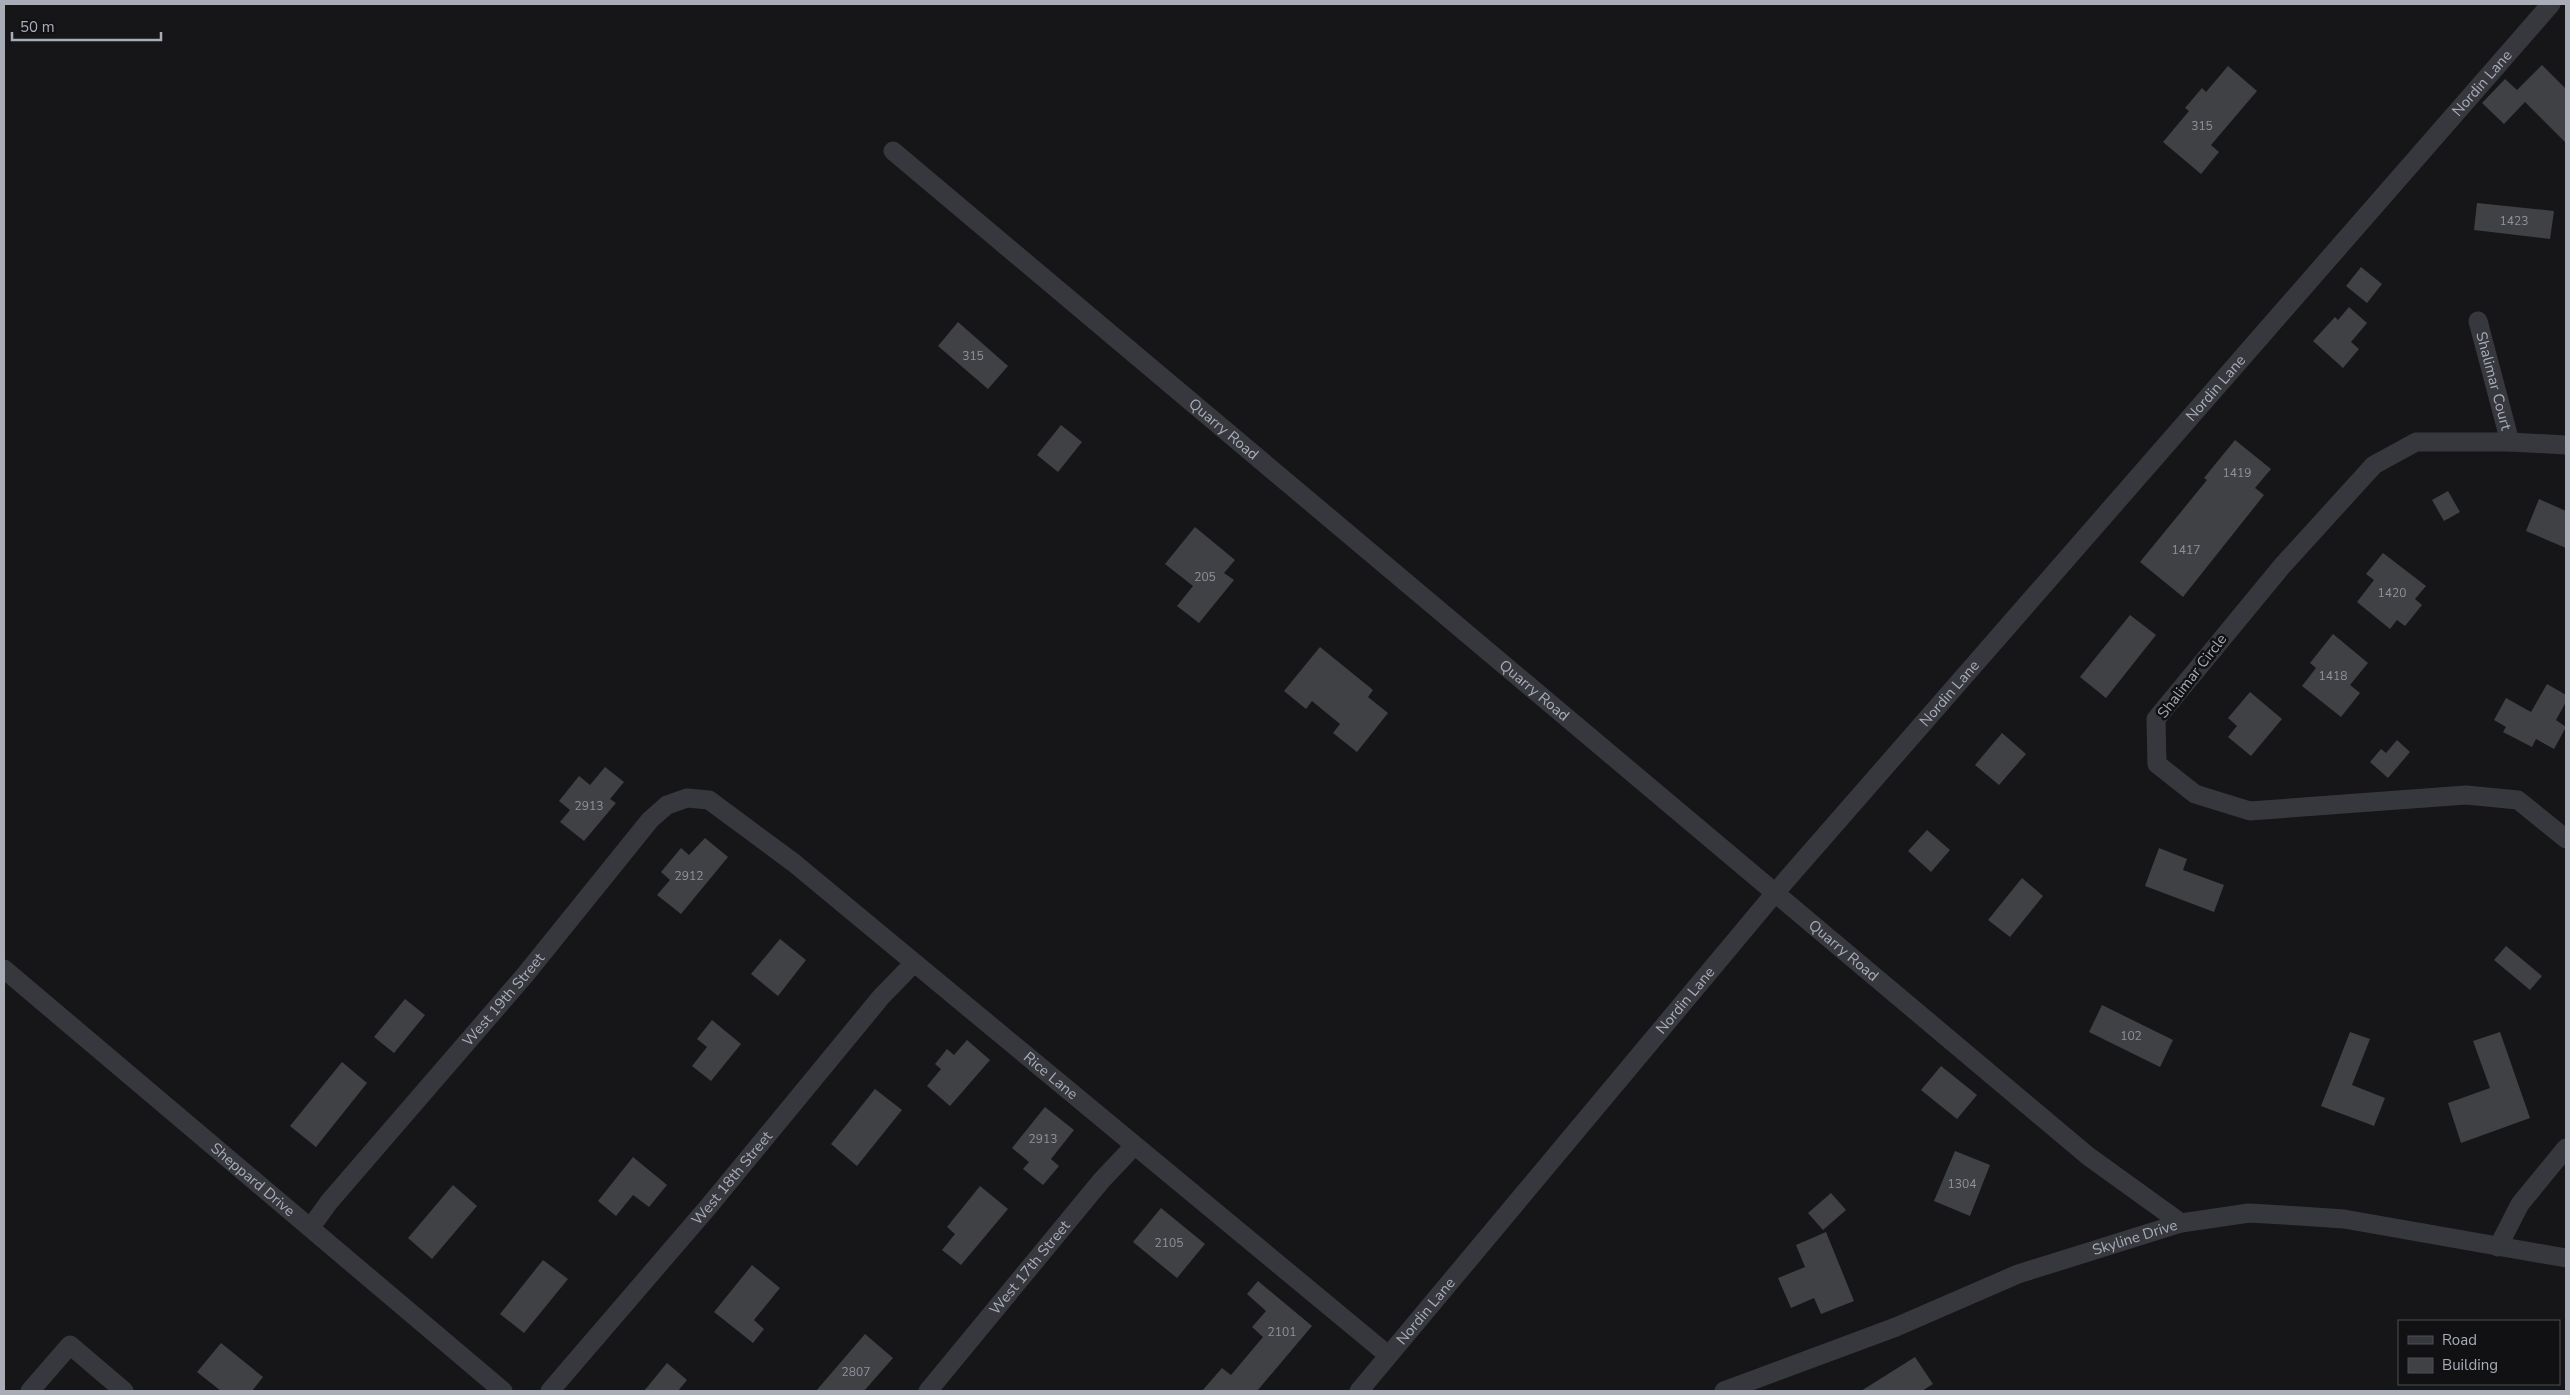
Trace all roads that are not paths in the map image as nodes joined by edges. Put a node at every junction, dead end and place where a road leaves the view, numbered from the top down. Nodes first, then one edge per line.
1 (2551, 4) edge
2 (893, 151) dead end
3 (2478, 321) dead end
4 (2510, 442) junction
5 (2566, 445) edge
6 (709, 800) joint
7 (2566, 840) edge
8 (1775, 893) junction
9 (913, 964) junction
10 (4, 970) edge
11 (1134, 1146) junction
12 (2566, 1148) edge
13 (2181, 1224) junction
14 (311, 1227) junction
15 (2498, 1247) junction
16 (2566, 1258) edge
17 (1388, 1355) junction
18 (30, 1391) edge
19 (124, 1391) edge
20 (503, 1391) edge
21 (550, 1391) edge
22 (928, 1391) edge
23 (1359, 1391) edge
24 (1724, 1391) edge

1 - 8 street, Nordin Lane
2 - 8 street, Quarry Road
3 - 4 street, Shalimar Court
4 - 5 street, Shalimar Circle
4 - 7 street, Shalimar Circle
6 - 9 street, Rice Lane
6 - 14 street, West 19th Street
8 - 13 street, Quarry Road
8 - 17 street, Nordin Lane
9 - 11 street, Rice Lane
9 - 21 street, West 18th Street
10 - 14 street, Sheppard Drive
11 - 17 street, Rice Lane
11 - 22 street, West 17th Street
12 - 15 street
13 - 15 street, Skyline Drive
13 - 24 street, Skyline Drive
14 - 20 street, Sheppard Drive
15 - 16 street, Skyline Drive
17 - 23 street, Nordin Lane
18 - 19 street

